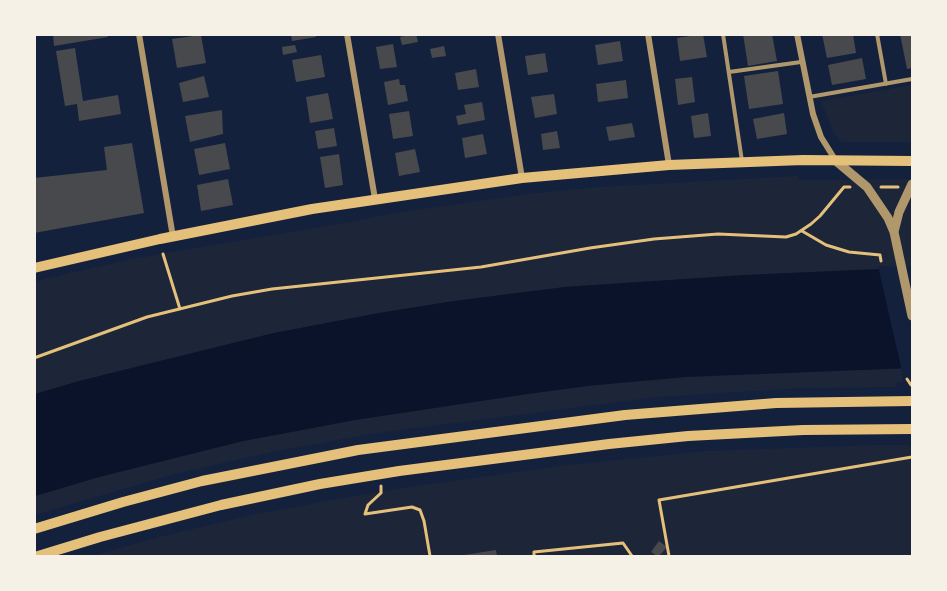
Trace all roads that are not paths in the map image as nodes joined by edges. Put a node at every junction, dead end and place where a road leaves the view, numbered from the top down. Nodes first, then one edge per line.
1 (139, 34) edge
2 (347, 34) edge
3 (498, 34) edge
4 (648, 34) edge
5 (723, 34) edge
6 (797, 34) edge
7 (877, 34) edge
8 (801, 62) junction
9 (729, 72) junction
10 (912, 79) edge
11 (886, 84) junction
12 (808, 97) junction
13 (836, 161) junction
14 (912, 161) edge
15 (742, 162) junction
16 (669, 165) junction
17 (522, 178) junction
18 (912, 184) edge
19 (375, 199) junction
20 (894, 232) junction
21 (173, 237) junction
22 (34, 268) edge
23 (912, 316) edge
24 (912, 401) edge
25 (912, 429) edge
26 (34, 529) edge
27 (38, 556) edge

1 - 21 street
2 - 19 street
3 - 17 street
4 - 16 street
5 - 9 lane
6 - 8 street
7 - 11 lane
8 - 9 lane
8 - 12 street
9 - 15 lane
10 - 11 lane
11 - 12 lane
12 - 13 street
13 - 14 main road
13 - 15 main road
13 - 20 street
15 - 16 main road
16 - 17 main road
17 - 19 main road
18 - 20 street
19 - 21 main road
20 - 23 street
21 - 22 main road
24 - 26 main road
25 - 27 main road

